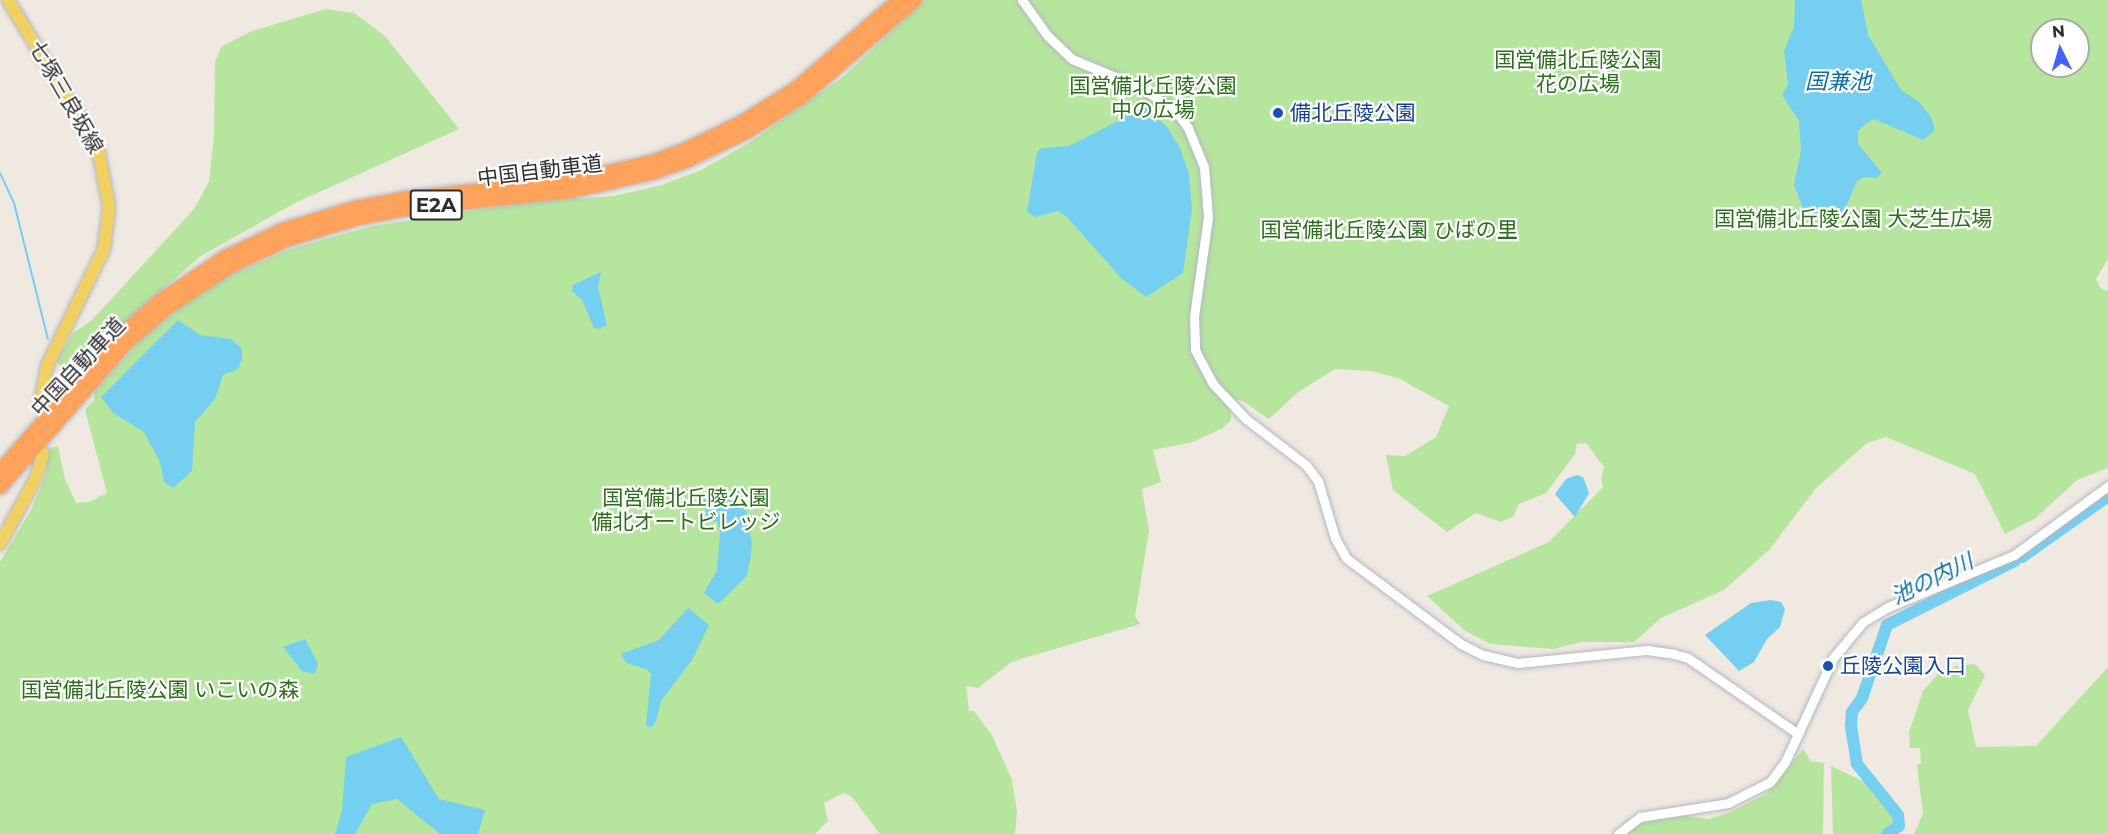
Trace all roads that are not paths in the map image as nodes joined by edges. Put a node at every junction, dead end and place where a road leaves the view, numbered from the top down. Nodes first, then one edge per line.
1 (8, 0) edge
2 (899, 0) edge
3 (915, 0) edge
4 (1022, 0) edge
5 (41, 401) tunnel mouth
6 (43, 454) dead end
7 (0, 471) edge
8 (2108, 486) edge
9 (0, 487) edge
10 (0, 544) edge
11 (1798, 734) junction
12 (1618, 834) edge

1 - 5 main road, 七塚三良坂線
2 - 7 highway, 中国自動車道 / E2A
3 - 9 highway, 中国自動車道 / E2A
4 - 11 street
6 - 10 main road
8 - 11 street
11 - 12 street

